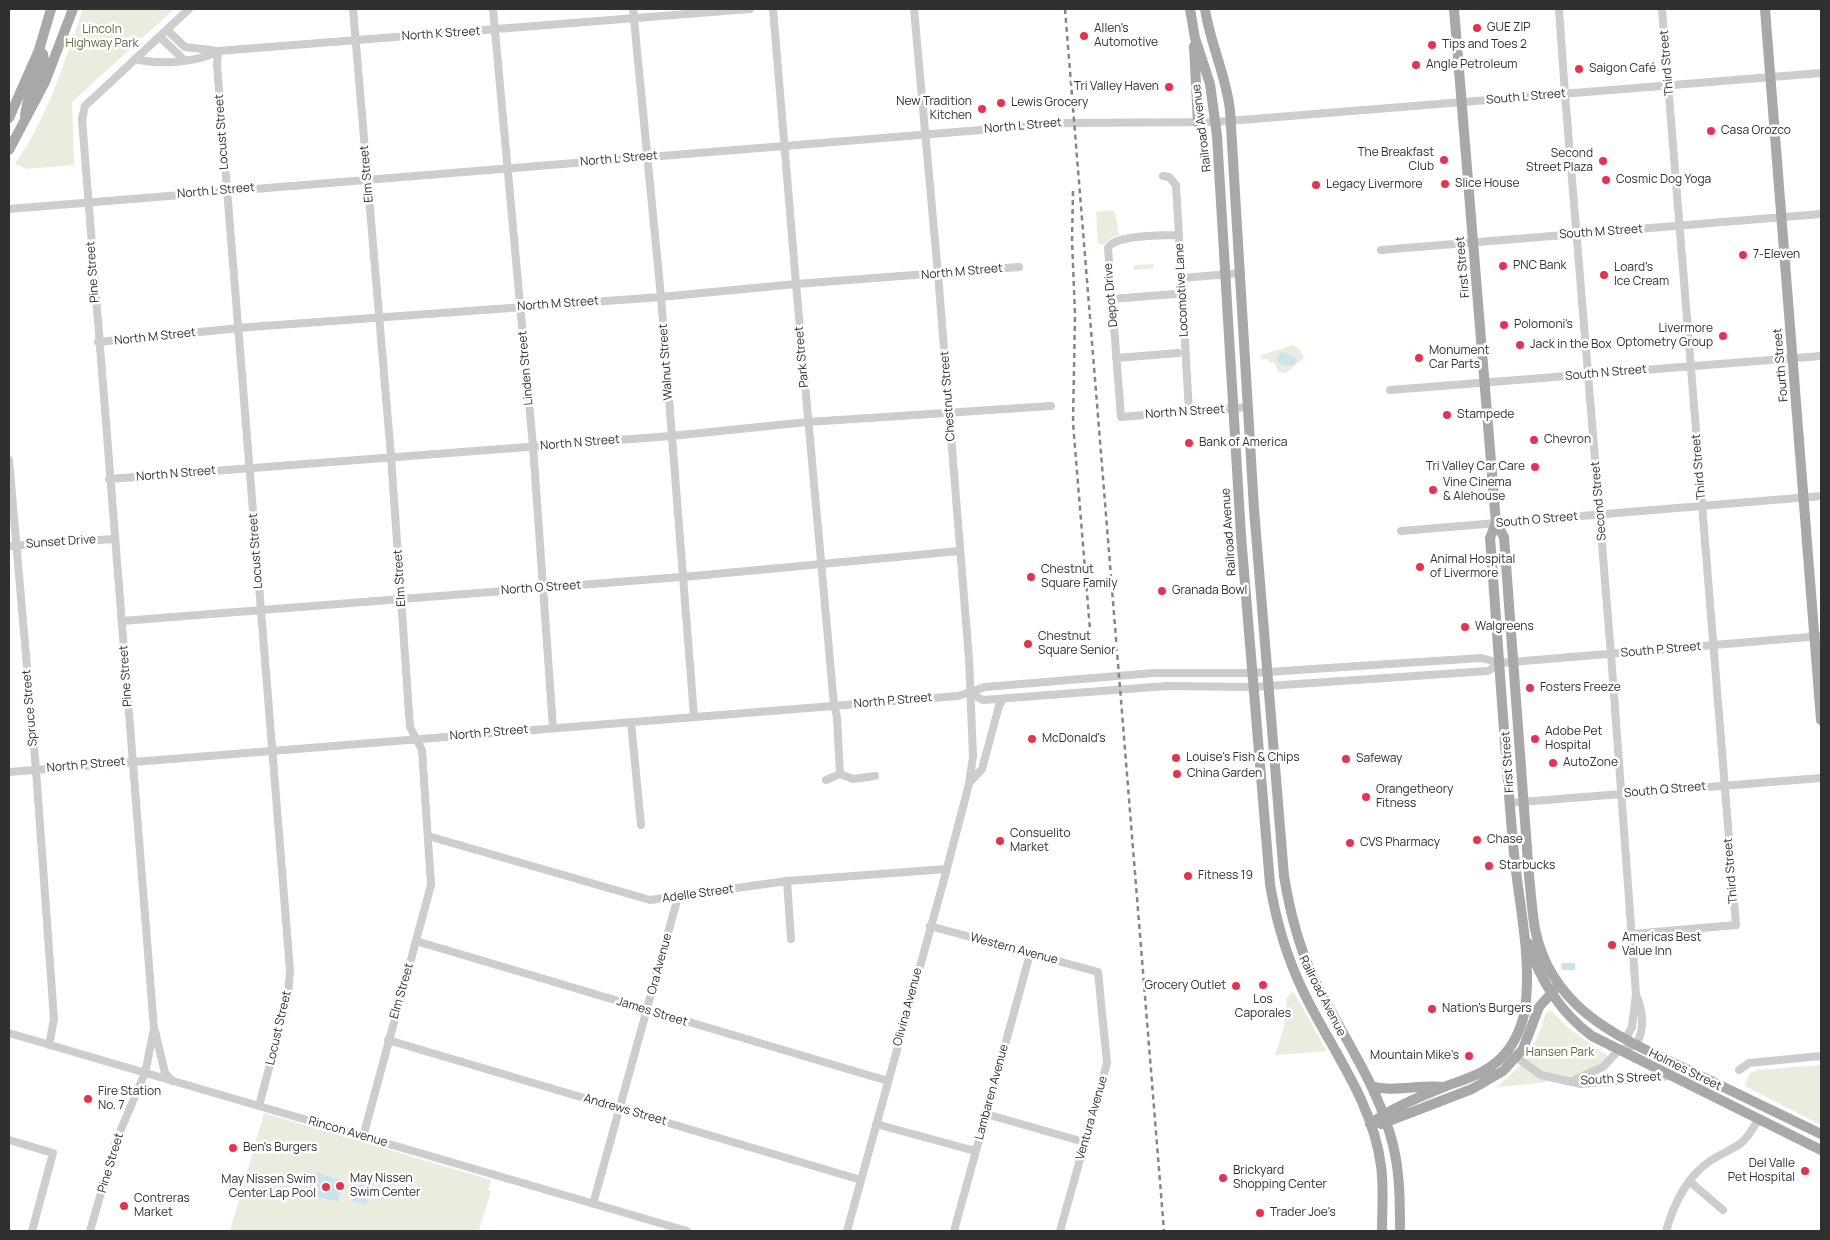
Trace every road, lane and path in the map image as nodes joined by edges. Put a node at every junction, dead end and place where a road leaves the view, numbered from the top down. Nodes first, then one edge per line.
1 (51, 9) edge
2 (73, 9) edge
3 (189, 9) edge
4 (353, 9) edge
5 (494, 9) edge
6 (633, 9) edge
7 (750, 9) edge
8 (773, 9) edge
9 (914, 9) edge
10 (1190, 9) edge
11 (1205, 9) edge
12 (1454, 9) edge
13 (1560, 9) edge
14 (1662, 9) edge
15 (1765, 9) edge
16 (634, 17) junction
17 (1192, 25) junction
18 (166, 30) junction
19 (495, 30) junction
20 (160, 37) junction
21 (355, 40) junction
22 (39, 50) junction
23 (218, 51) junction
24 (135, 59) junction
25 (184, 60) junction
26 (1821, 73) edge
27 (1770, 76) junction
28 (1668, 85) junction
29 (1564, 94) junction
30 (1461, 102) junction
31 (9, 118) edge
32 (1231, 121) junction
33 (1216, 122) junction
34 (1198, 123) junction
35 (22, 128) junction
36 (926, 134) junction
37 (785, 145) junction
38 (9, 150) edge
39 (646, 156) junction
40 (507, 168) junction
41 (1163, 176) dead end
42 (367, 178) junction
43 (227, 190) junction
44 (88, 202) junction
45 (9, 209) edge
46 (1821, 214) edge
47 (1782, 217) junction
48 (1680, 226) junction
49 (1578, 234) junction
50 (1179, 235) junction
51 (1474, 243) junction
52 (1381, 250) dead end
53 (1018, 267) dead end
54 (1241, 273) junction
55 (938, 274) junction
56 (1227, 274) junction
57 (1182, 278) junction
58 (796, 284) junction
59 (1175, 294) dead end
60 (661, 298) junction
61 (1111, 299) junction
62 (521, 307) junction
63 (379, 318) junction
64 (237, 329) junction
65 (98, 342) junction
66 (1178, 353) dead end
67 (1821, 356) edge
68 (1793, 357) junction
69 (1116, 358) junction
70 (1691, 366) junction
71 (1589, 374) junction
72 (1485, 383) junction
73 (1390, 390) dead end
74 (1051, 406) dead end
75 (1248, 407) junction
76 (1234, 408) junction
77 (949, 411) junction
78 (1189, 412) junction
79 (1121, 417) joint
80 (808, 422) junction
81 (670, 436) junction
82 (533, 446) junction
83 (391, 456) junction
84 (9, 460) edge
85 (249, 468) junction
86 (109, 479) junction
87 (1821, 496) edge
88 (1804, 498) junction
89 (1702, 506) junction
90 (1600, 515) junction
91 (1496, 523) junction
92 (1402, 531) dead end
93 (114, 539) junction
94 (12, 546) edge
95 (960, 551) junction
96 (822, 565) junction
97 (683, 577) junction
98 (542, 587) junction
99 (402, 599) junction
100 (260, 612) junction
101 (122, 621) junction
102 (1818, 636) edge
103 (1714, 645) junction
104 (1611, 654) junction
105 (1513, 662) junction
106 (1500, 663) junction
107 (1267, 672) junction
108 (1252, 673) junction
109 (1268, 686) junction
110 (1253, 687) junction
111 (970, 693) junction
112 (1003, 698) junction
113 (834, 706) junction
114 (694, 716) junction
115 (1821, 720) edge
116 (631, 722) junction
117 (553, 728) junction
118 (416, 739) junction
119 (271, 751) junction
120 (132, 761) junction
121 (36, 770) junction
122 (9, 772) edge
123 (840, 774) junction
124 (875, 776) dead end
125 (1821, 778) edge
126 (826, 780) dead end
127 (969, 784) junction
128 (1724, 785) junction
129 (1620, 794) junction
130 (1523, 802) junction
131 (1509, 803) junction
132 (641, 824) dead end
133 (428, 836) junction
134 (946, 869) junction
135 (787, 881) junction
136 (678, 897) junction
137 (930, 926) junction
138 (1524, 932) junction
139 (1632, 934) junction
140 (791, 939) dead end
141 (416, 941) junction
142 (1030, 954) junction
143 (1098, 972) joint
144 (1559, 984) junction
145 (1552, 993) junction
146 (1636, 994) junction
147 (647, 1010) junction
148 (154, 1029) junction
149 (9, 1033) edge
150 (388, 1040) junction
151 (1625, 1040) junction
152 (49, 1045) junction
153 (1636, 1046) junction
154 (1508, 1051) junction
155 (1618, 1051) junction
156 (1821, 1056) edge
157 (1516, 1058) junction
158 (1739, 1070) dead end
159 (145, 1073) junction
160 (1670, 1076) junction
161 (172, 1081) junction
162 (888, 1081) junction
163 (1572, 1081) junction
164 (1371, 1086) junction
165 (1445, 1087) junction
166 (259, 1106) junction
167 (620, 1108) junction
168 (986, 1114) junction
169 (1385, 1119) junction
170 (1758, 1120) junction
171 (876, 1124) junction
172 (1370, 1124) junction
173 (1821, 1134) edge
174 (363, 1137) junction
175 (9, 1140) edge
176 (1084, 1142) junction
177 (1821, 1150) edge
178 (976, 1151) junction
179 (861, 1180) junction
180 (1689, 1181) junction
181 (593, 1204) junction
182 (1723, 1210) dead end
183 (32, 1231) edge
184 (90, 1231) edge
185 (687, 1231) edge
186 (847, 1231) edge
187 (954, 1231) edge
188 (1060, 1231) edge
189 (1382, 1231) edge
190 (1400, 1231) edge
191 (1666, 1231) edge

1 - 22 main road
2 - 35 main road
3 - 18 street
4 - 21 street, Elm Street
5 - 19 street, Linden Street
6 - 16 street, Walnut Street
7 - 16 street, North K Street
8 - 37 street, Park Street
9 - 36 street, Chestnut Street
10 - 17 main road, Railroad Avenue
11 - 32 main road, Railroad Avenue
12 - 30 main road, First Street
13 - 29 street, Second Street
14 - 28 street, Third Street
15 - 27 main road, Fourth Street
16 - 19 street, North K Street
16 - 39 street, Walnut Street
17 - 33 main road, Railroad Avenue
17 - 34 main road
18 - 20 street
18 - 23 street
19 - 21 street, North K Street
19 - 40 street, Linden Street
20 - 24 street
20 - 25 street
21 - 23 street, North K Street
21 - 42 street, Elm Street
22 - 31 main road
22 - 35 main road
23 - 25 street, North K Street
23 - 43 street, Locust Street
24 - 25 street, North K Street
24 - 44 street, Pine Street
26 - 27 street, South L Street
27 - 28 street, South L Street
27 - 47 main road, Fourth Street
28 - 29 street, South L Street
28 - 48 street, Third Street
29 - 30 street, South L Street
29 - 49 street, Second Street
30 - 32 street, South L Street
30 - 51 main road, First Street
32 - 33 street, North L Street
32 - 54 main road, Railroad Avenue
33 - 34 street, North L Street
33 - 56 main road, Railroad Avenue
34 - 36 street, North L Street
35 - 38 main road
36 - 37 street, North L Street
36 - 55 street, Chestnut Street
37 - 39 street, North L Street
37 - 58 street, Park Street
39 - 40 street, North L Street
39 - 60 street, Walnut Street
40 - 42 street, North L Street
40 - 62 street, Linden Street
41 - 50 street, Locomotive Lane
42 - 43 street, North L Street
42 - 63 street, Elm Street
43 - 44 street, North L Street
43 - 64 street, Locust Street
44 - 45 street, North L Street
44 - 65 street, Pine Street
46 - 47 street, South M Street
47 - 48 street, South M Street
47 - 68 main road, Fourth Street
48 - 49 street, South M Street
48 - 70 street, Third Street
49 - 51 street, South M Street
49 - 71 street, Second Street
50 - 57 street, Locomotive Lane
50 - 61 street, Depot Drive
51 - 52 street, South M Street
51 - 72 main road, First Street
53 - 55 street, North M Street
54 - 56 street
54 - 75 main road, Railroad Avenue
55 - 58 street, North M Street
55 - 77 street, Chestnut Street
56 - 57 street
56 - 76 main road, Railroad Avenue
57 - 78 street, Locomotive Lane
58 - 60 street, North M Street
58 - 80 street, Park Street
59 - 61 street
60 - 62 street, North M Street
60 - 81 street, Walnut Street
61 - 69 street, Depot Drive
62 - 63 street, North M Street
62 - 82 street, Linden Street
63 - 64 street, North M Street
63 - 83 street, Elm Street
64 - 65 street, North M Street
64 - 85 street, Locust Street
65 - 86 street, Pine Street
66 - 69 street
67 - 68 street, South N Street
68 - 70 street, South N Street
68 - 88 main road, Fourth Street
69 - 79 street, Depot Drive
70 - 71 street, South N Street
70 - 89 street, Third Street
71 - 72 street, South N Street
71 - 90 street, Second Street
72 - 73 street, South N Street
72 - 91 main road, First Street
74 - 77 street, North N Street
75 - 76 street, North N Street
75 - 107 main road, Railroad Avenue
76 - 78 street, North N Street
76 - 108 main road, Railroad Avenue
77 - 80 street, North N Street
77 - 95 street, Chestnut Street
78 - 79 street, North N Street
80 - 81 street, North N Street
80 - 96 street, Park Street
81 - 82 street, North N Street
81 - 97 street, Walnut Street
82 - 83 street, North N Street
82 - 98 street, Linden Street
83 - 85 street, North N Street
83 - 99 street, Elm Street
84 - 94 street, Spruce Street
85 - 86 street, North N Street
85 - 100 street, Locust Street
86 - 93 street, Pine Street
87 - 88 street, South O Street
88 - 89 street, South O Street
88 - 102 main road, Fourth Street
89 - 90 street, South O Street
89 - 103 street, Third Street
90 - 91 street, South O Street
90 - 104 street, Second Street
91 - 92 street, South O Street
91 - 105 main road, First Street
91 - 106 main road, First Street
93 - 94 street, Sunset Drive
93 - 101 street, Pine Street
94 - 121 street, Spruce Street
95 - 96 street, North O Street
95 - 111 street, Chestnut Street
96 - 97 street, North O Street
96 - 113 street, Park Street
97 - 98 street, North O Street
97 - 114 street, Walnut Street
98 - 99 street, North O Street
98 - 117 street, Linden Street
99 - 100 street, North O Street
99 - 118 street, Elm Street
100 - 101 street, North O Street
100 - 119 street, Locust Street
101 - 120 street, Pine Street
102 - 103 street, South P Street
102 - 115 main road, Fourth Street
103 - 104 street, South P Street
103 - 128 street, Third Street
104 - 105 street, South P Street
104 - 129 street, Second Street
105 - 106 street, South P Street
105 - 130 main road, First Street
106 - 107 street, South P Street
106 - 109 street, South P Street
106 - 131 main road, First Street
107 - 108 street, North P Street
107 - 109 main road, Railroad Avenue
108 - 110 main road, Railroad Avenue
108 - 111 street, North P Street
109 - 110 street, North P Street
109 - 164 main road, Railroad Avenue
110 - 112 street, North P Street
110 - 172 main road, Railroad Avenue
111 - 112 street, North P Street
111 - 113 street, North P Street
111 - 127 street, Chestnut Street
112 - 127 street
113 - 114 street, North P Street
113 - 123 street, Park Street
114 - 116 street, North P Street
116 - 117 street, North P Street
116 - 132 street
117 - 118 street, North P Street
118 - 119 street, North P Street
118 - 133 street, Elm Street
119 - 120 street, North P Street
119 - 166 street, Locust Street
120 - 121 street, North P Street
120 - 148 street, Pine Street
121 - 122 street, North P Street
121 - 152 street, Spruce Street
123 - 124 street
123 - 126 street
125 - 128 street, South Q Street
127 - 134 street, Olivina Avenue
128 - 129 street, South Q Street
128 - 139 street, Third Street
129 - 130 street, South Q Street
129 - 139 street, Second Street
130 - 131 street, South Q Street
130 - 144 main road, First Street
131 - 138 main road, First Street
133 - 136 street, Adelle Street
133 - 141 street, Elm Street
134 - 135 street, Adelle Street
134 - 137 street, Olivina Avenue
135 - 136 street, Adelle Street
135 - 140 street
136 - 147 street, Ora Avenue
137 - 142 street, Western Avenue
137 - 162 street, Olivina Avenue
138 - 145 main road, First Street
138 - 154 main road, First Street
139 - 146 street, Second Street
141 - 147 street, James Street
141 - 150 street, Elm Street
142 - 143 street, Western Avenue
142 - 168 street, Lambaren Avenue
143 - 176 street, Ventura Avenue
144 - 145 main road
144 - 151 main road, Holmes Street
145 - 155 main road, Holmes Street
145 - 157 main road
146 - 151 street, Second Street
146 - 153 street, Second Street
147 - 162 street, James Street
147 - 167 street, Ora Avenue
148 - 159 street, Pine Street
148 - 161 street
149 - 152 street, Rincon Avenue
150 - 167 street, Andrews Street
150 - 174 street, Elm Street
151 - 153 main road, Holmes Street
152 - 159 street, Rincon Avenue
153 - 155 street
153 - 173 main road, Holmes Street
154 - 157 street, South S Street
154 - 165 main road
155 - 160 main road, Holmes Street
155 - 163 street, South S Street
156 - 158 street
157 - 163 street, South S Street
157 - 169 main road
159 - 161 street, Rincon Avenue
159 - 184 street, Pine Street
160 - 163 street, South S Street
160 - 170 main road, Holmes Street
161 - 166 street, Rincon Avenue
162 - 171 street, Olivina Avenue
164 - 165 main road
164 - 169 main road, Railroad Avenue
165 - 169 main road
166 - 174 street, Rincon Avenue
167 - 179 street, Andrews Street
167 - 181 street, Ora Avenue
168 - 176 street
168 - 178 street, Lambaren Avenue
169 - 172 main road
169 - 190 main road, Railroad Avenue
170 - 177 main road, Holmes Street
170 - 180 street
171 - 178 street
171 - 179 street, Olivina Avenue
172 - 189 main road, Railroad Avenue
174 - 181 street, Rincon Avenue
175 - 183 street
176 - 188 street, Ventura Avenue
178 - 187 street, Lambaren Avenue
179 - 186 street, Olivina Avenue
180 - 182 street
180 - 191 street
181 - 185 street, Rincon Avenue

